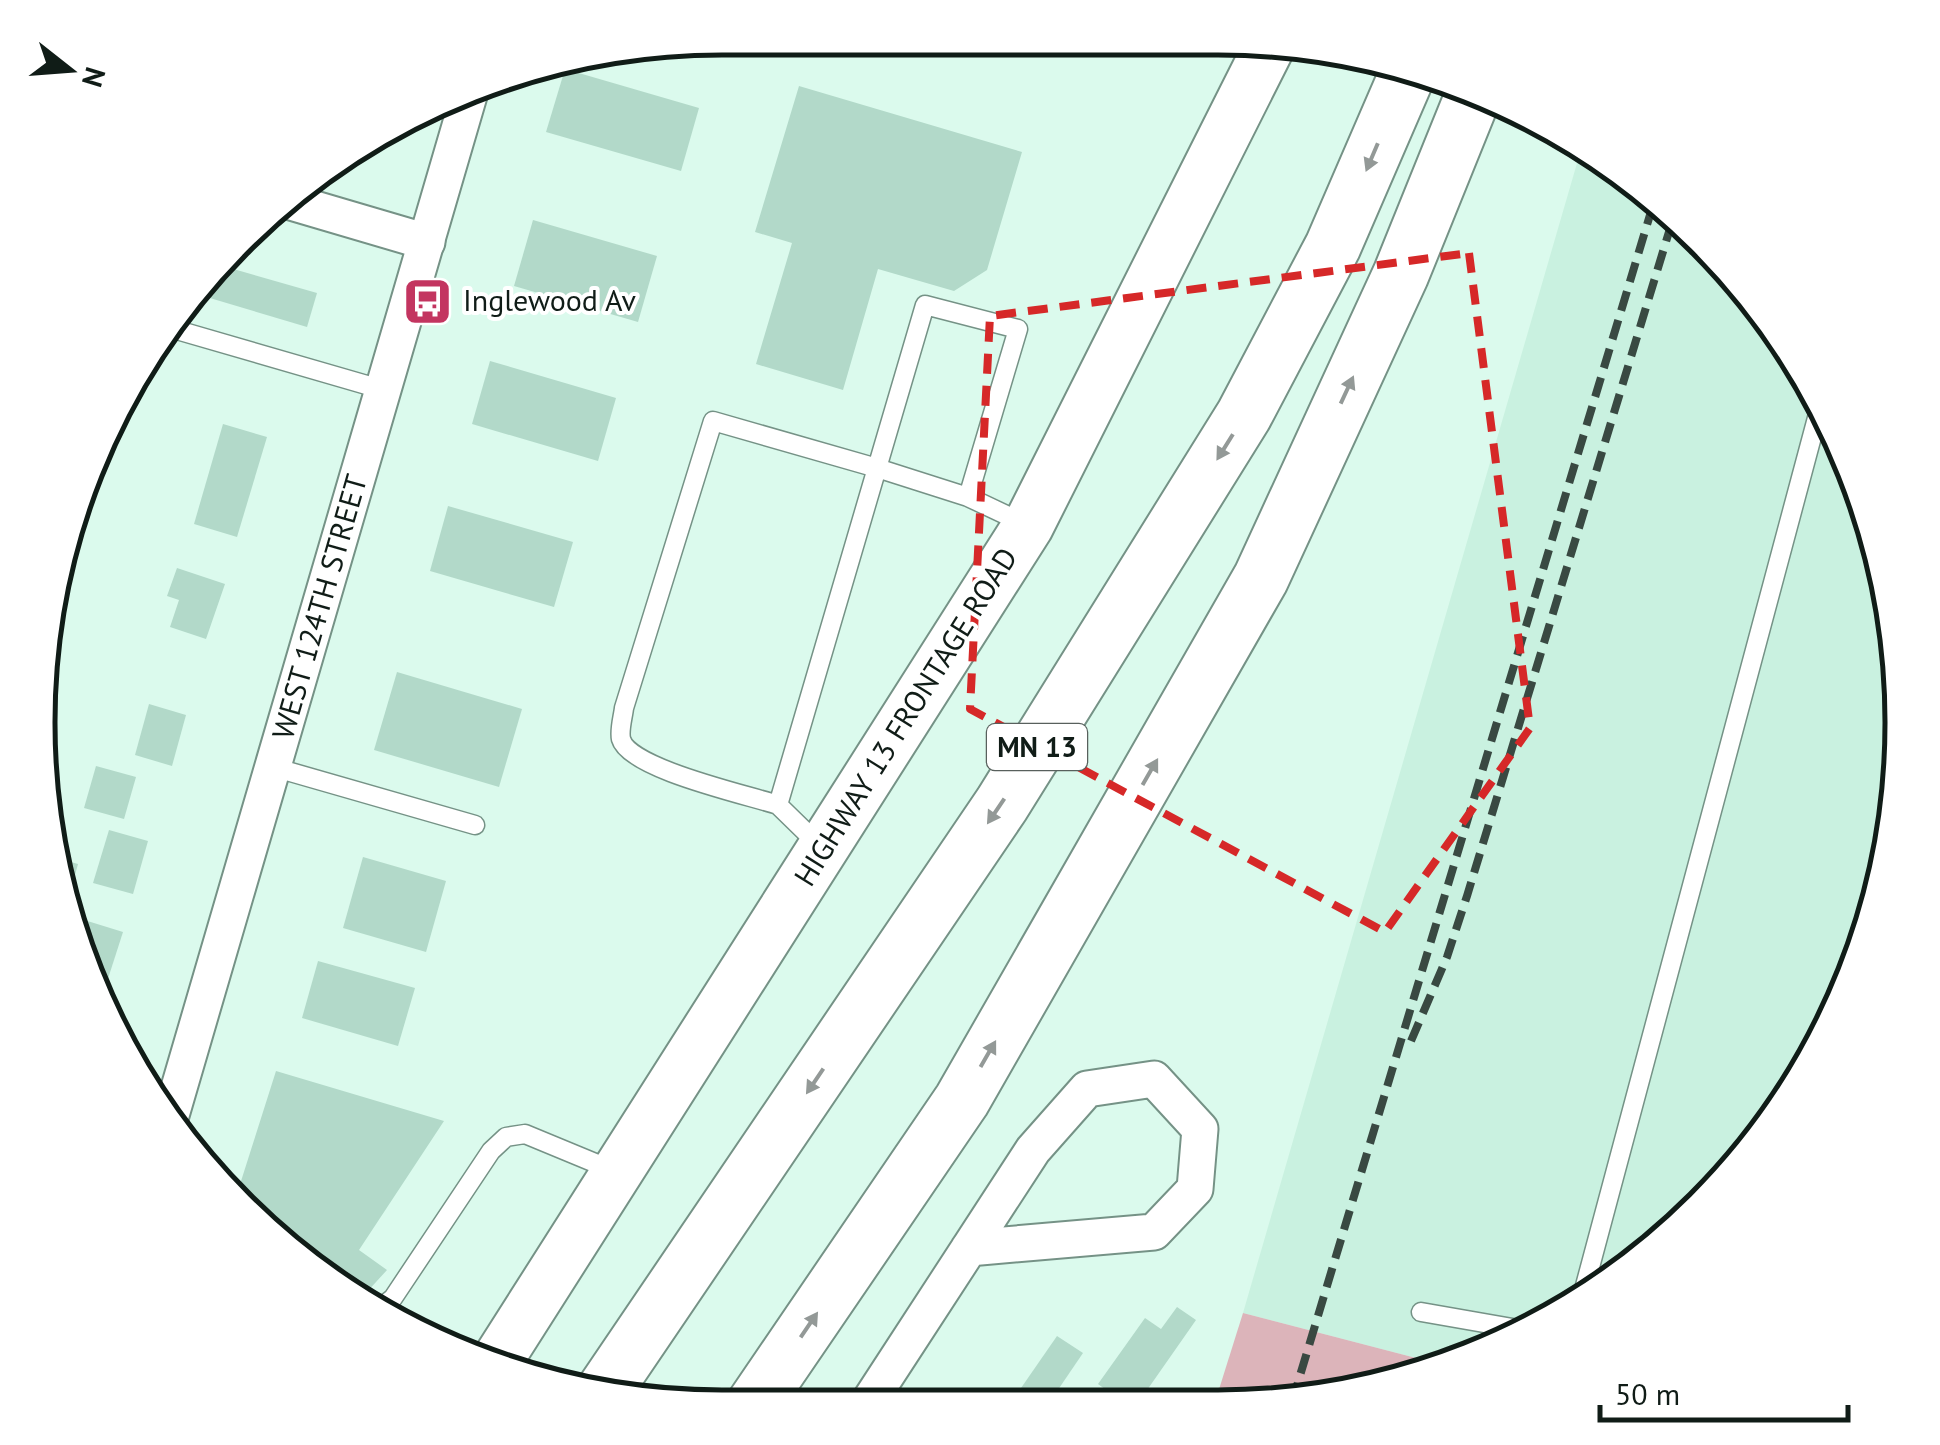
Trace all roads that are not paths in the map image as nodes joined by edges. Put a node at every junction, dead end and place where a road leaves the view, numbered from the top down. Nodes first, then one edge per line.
1 (1264, 56) edge
2 (1404, 82) edge
3 (1469, 105) edge
4 (466, 107) edge
5 (301, 205) edge
6 (427, 242) junction
7 (182, 331) edge
8 (384, 390) junction
9 (1816, 426) edge
10 (876, 468) junction
11 (968, 497) junction
12 (1028, 526) junction
13 (273, 767) junction
14 (778, 805) junction
15 (475, 825) dead end
16 (823, 849) junction
17 (174, 1103) edge
18 (617, 1172) junction
19 (969, 1248) junction
20 (1587, 1279) edge
21 (389, 1301) edge
22 (1421, 1312) dead end
23 (1502, 1326) edge
24 (502, 1353) edge
25 (612, 1380) edge
26 (765, 1390) edge
27 (878, 1390) edge

1 - 12 street, HIGHWAY 13 FRONTAGE ROAD
2 -> 25 highway, MN 13
26 -> 3 highway
4 - 6 street, WEST 124TH STREET
5 - 6 street
6 - 8 street, WEST 124TH STREET
7 - 8 lane
8 - 13 street, WEST 124TH STREET
9 - 20 lane
10 - 11 lane
10 - 11 lane
10 - 14 lane
10 - 14 lane
11 - 12 lane
12 - 16 street, HIGHWAY 13 FRONTAGE ROAD
13 - 15 lane
13 - 17 street, WEST 124TH STREET
14 - 16 lane
16 - 18 street, HIGHWAY 13 FRONTAGE ROAD
18 - 21 lane
18 - 24 street, HIGHWAY 13 FRONTAGE ROAD
19 - 19 street
19 - 27 street
22 - 23 lane

